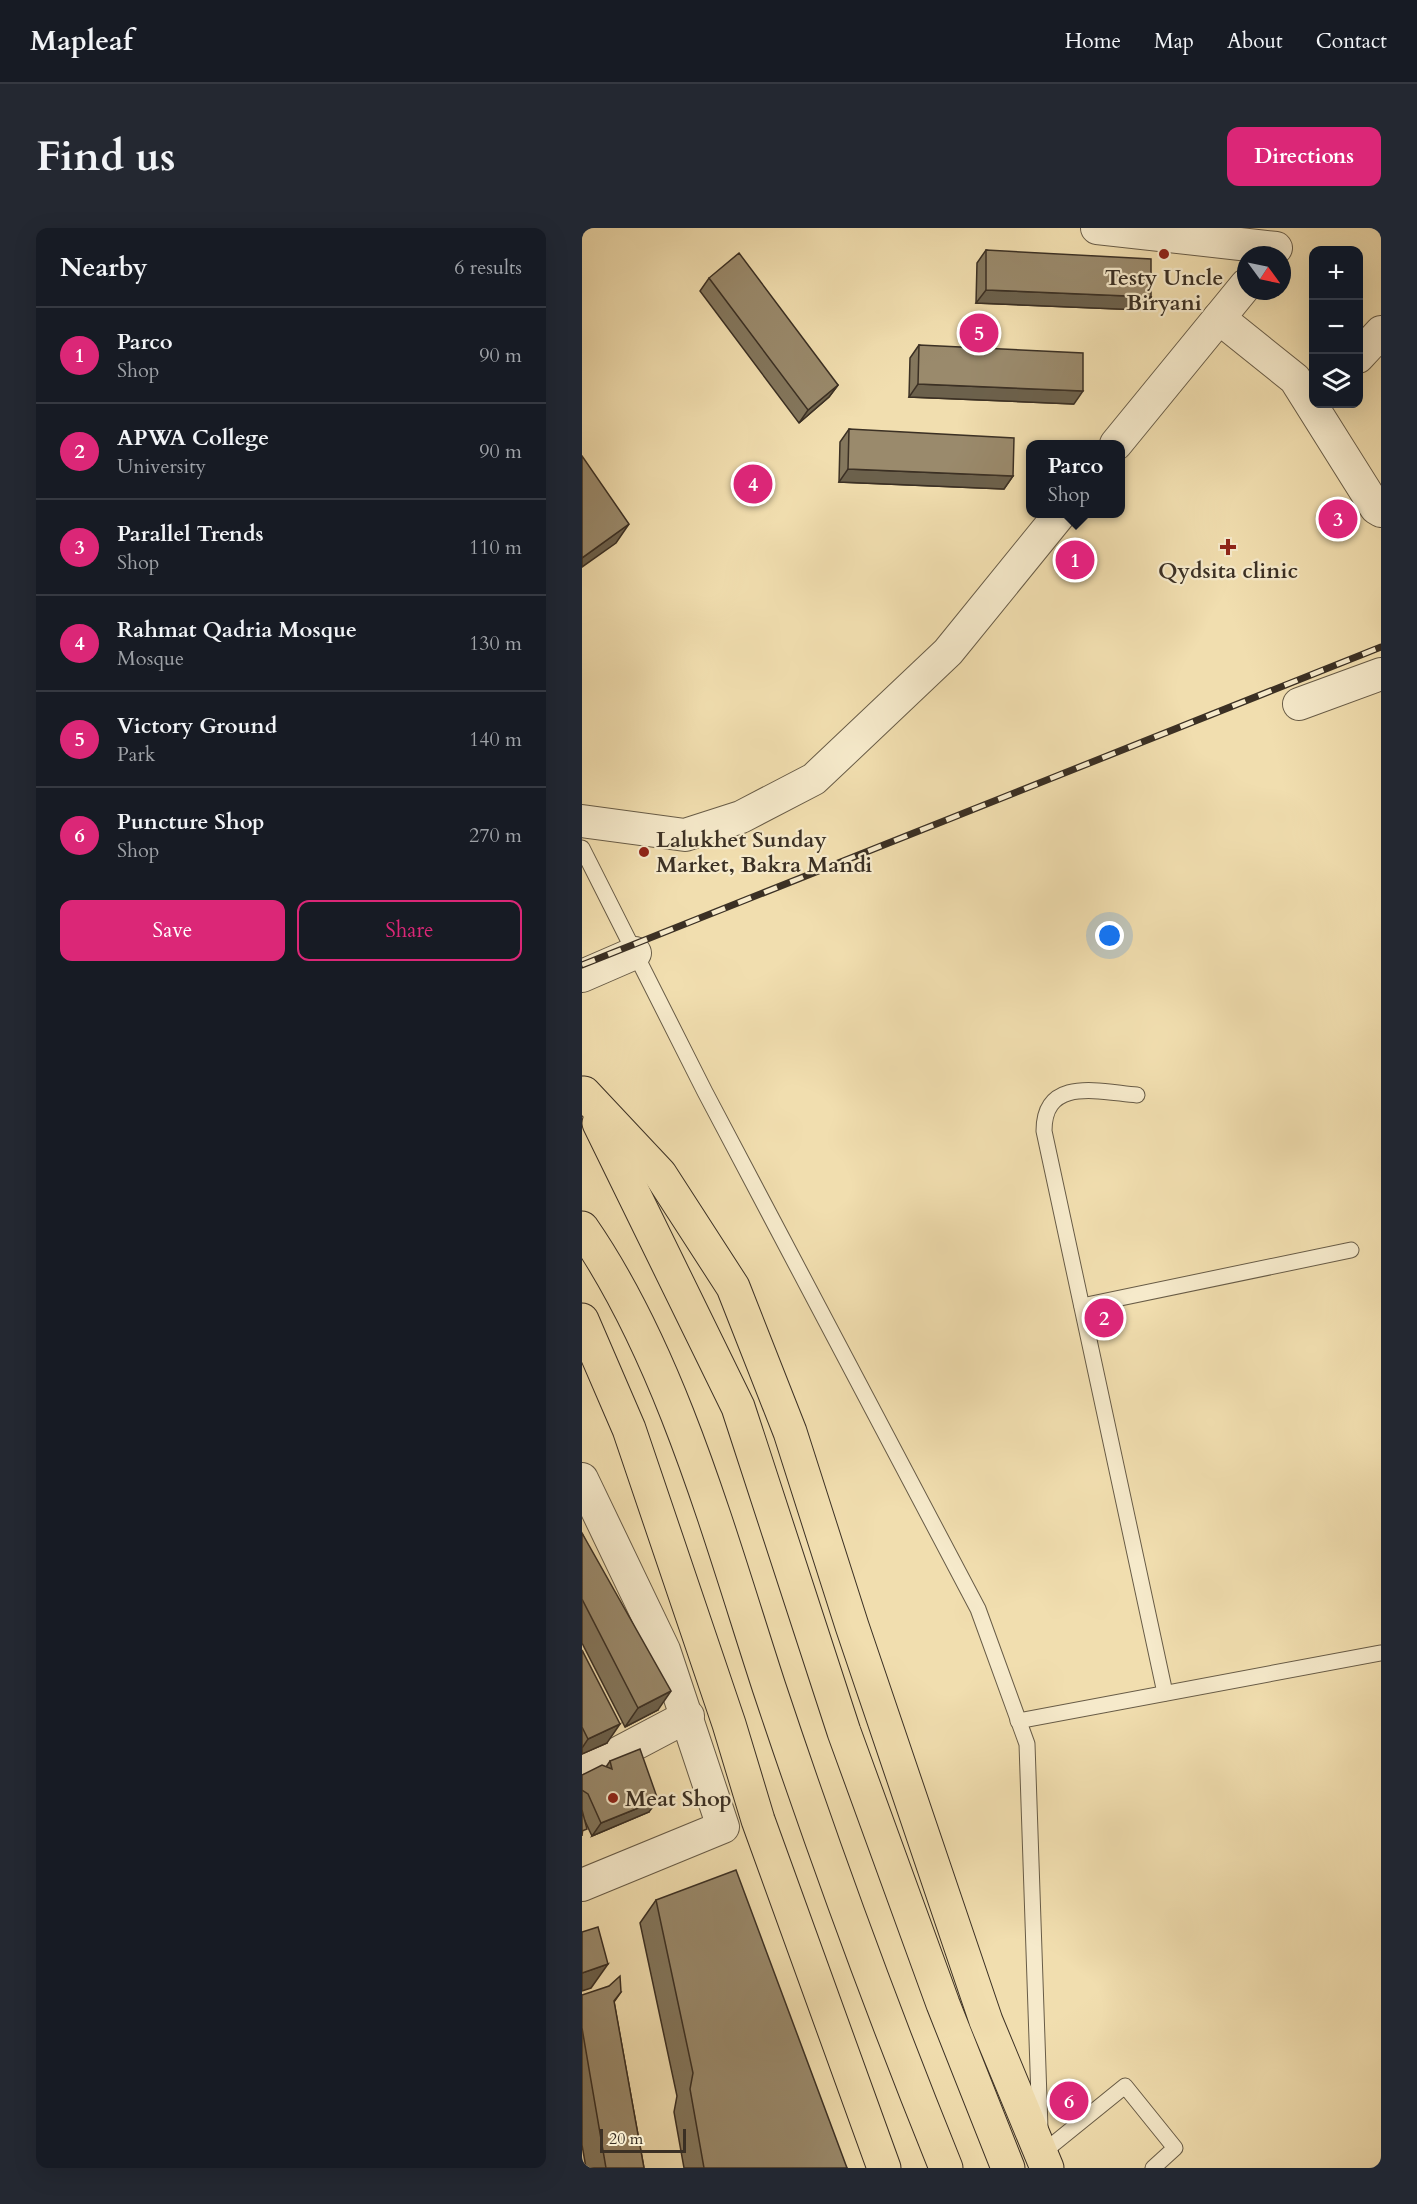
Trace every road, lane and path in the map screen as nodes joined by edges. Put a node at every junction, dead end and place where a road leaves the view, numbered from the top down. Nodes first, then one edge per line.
1 (1096, 228) edge
2 (1279, 244) edge
3 (1237, 296) edge
4 (1219, 318) junction
5 (1381, 332) edge
6 (1362, 354) edge
7 (1304, 377) edge
8 (1119, 440) edge
9 (1381, 510) edge
10 (1056, 518) edge
11 (1381, 674) edge
12 (1299, 704) dead end
13 (582, 821) edge
14 (582, 848) edge
15 (635, 954) junction
16 (582, 976) edge
17 (583, 1091) edge
18 (1137, 1095) dead end
19 (582, 1228) edge
20 (1351, 1250) dead end
21 (1082, 1306) junction
22 (582, 1320) edge
23 (582, 1479) edge
24 (1380, 1653) edge
25 (1165, 1694) junction
26 (688, 1716) junction
27 (1018, 1720) junction
28 (582, 1772) edge
29 (582, 1885) edge
30 (1049, 2163) edge
31 (884, 2168) edge
32 (946, 2168) edge
33 (1008, 2168) edge
34 (1153, 2168) edge

1 - 2 street
3 - 4 street
4 - 7 street
4 - 8 street
5 - 6 street
7 - 9 street
10 - 13 street
11 - 12 street
14 - 15 lane
15 - 16 street
15 - 27 lane
17 - 30 highway
17 - 33 highway
18 - 21 lane
19 - 32 highway
20 - 21 lane
21 - 25 lane
22 - 31 highway
23 - 26 street
24 - 25 lane
25 - 27 lane
26 - 28 street
26 - 29 street
27 - 30 lane
30 - 34 lane

